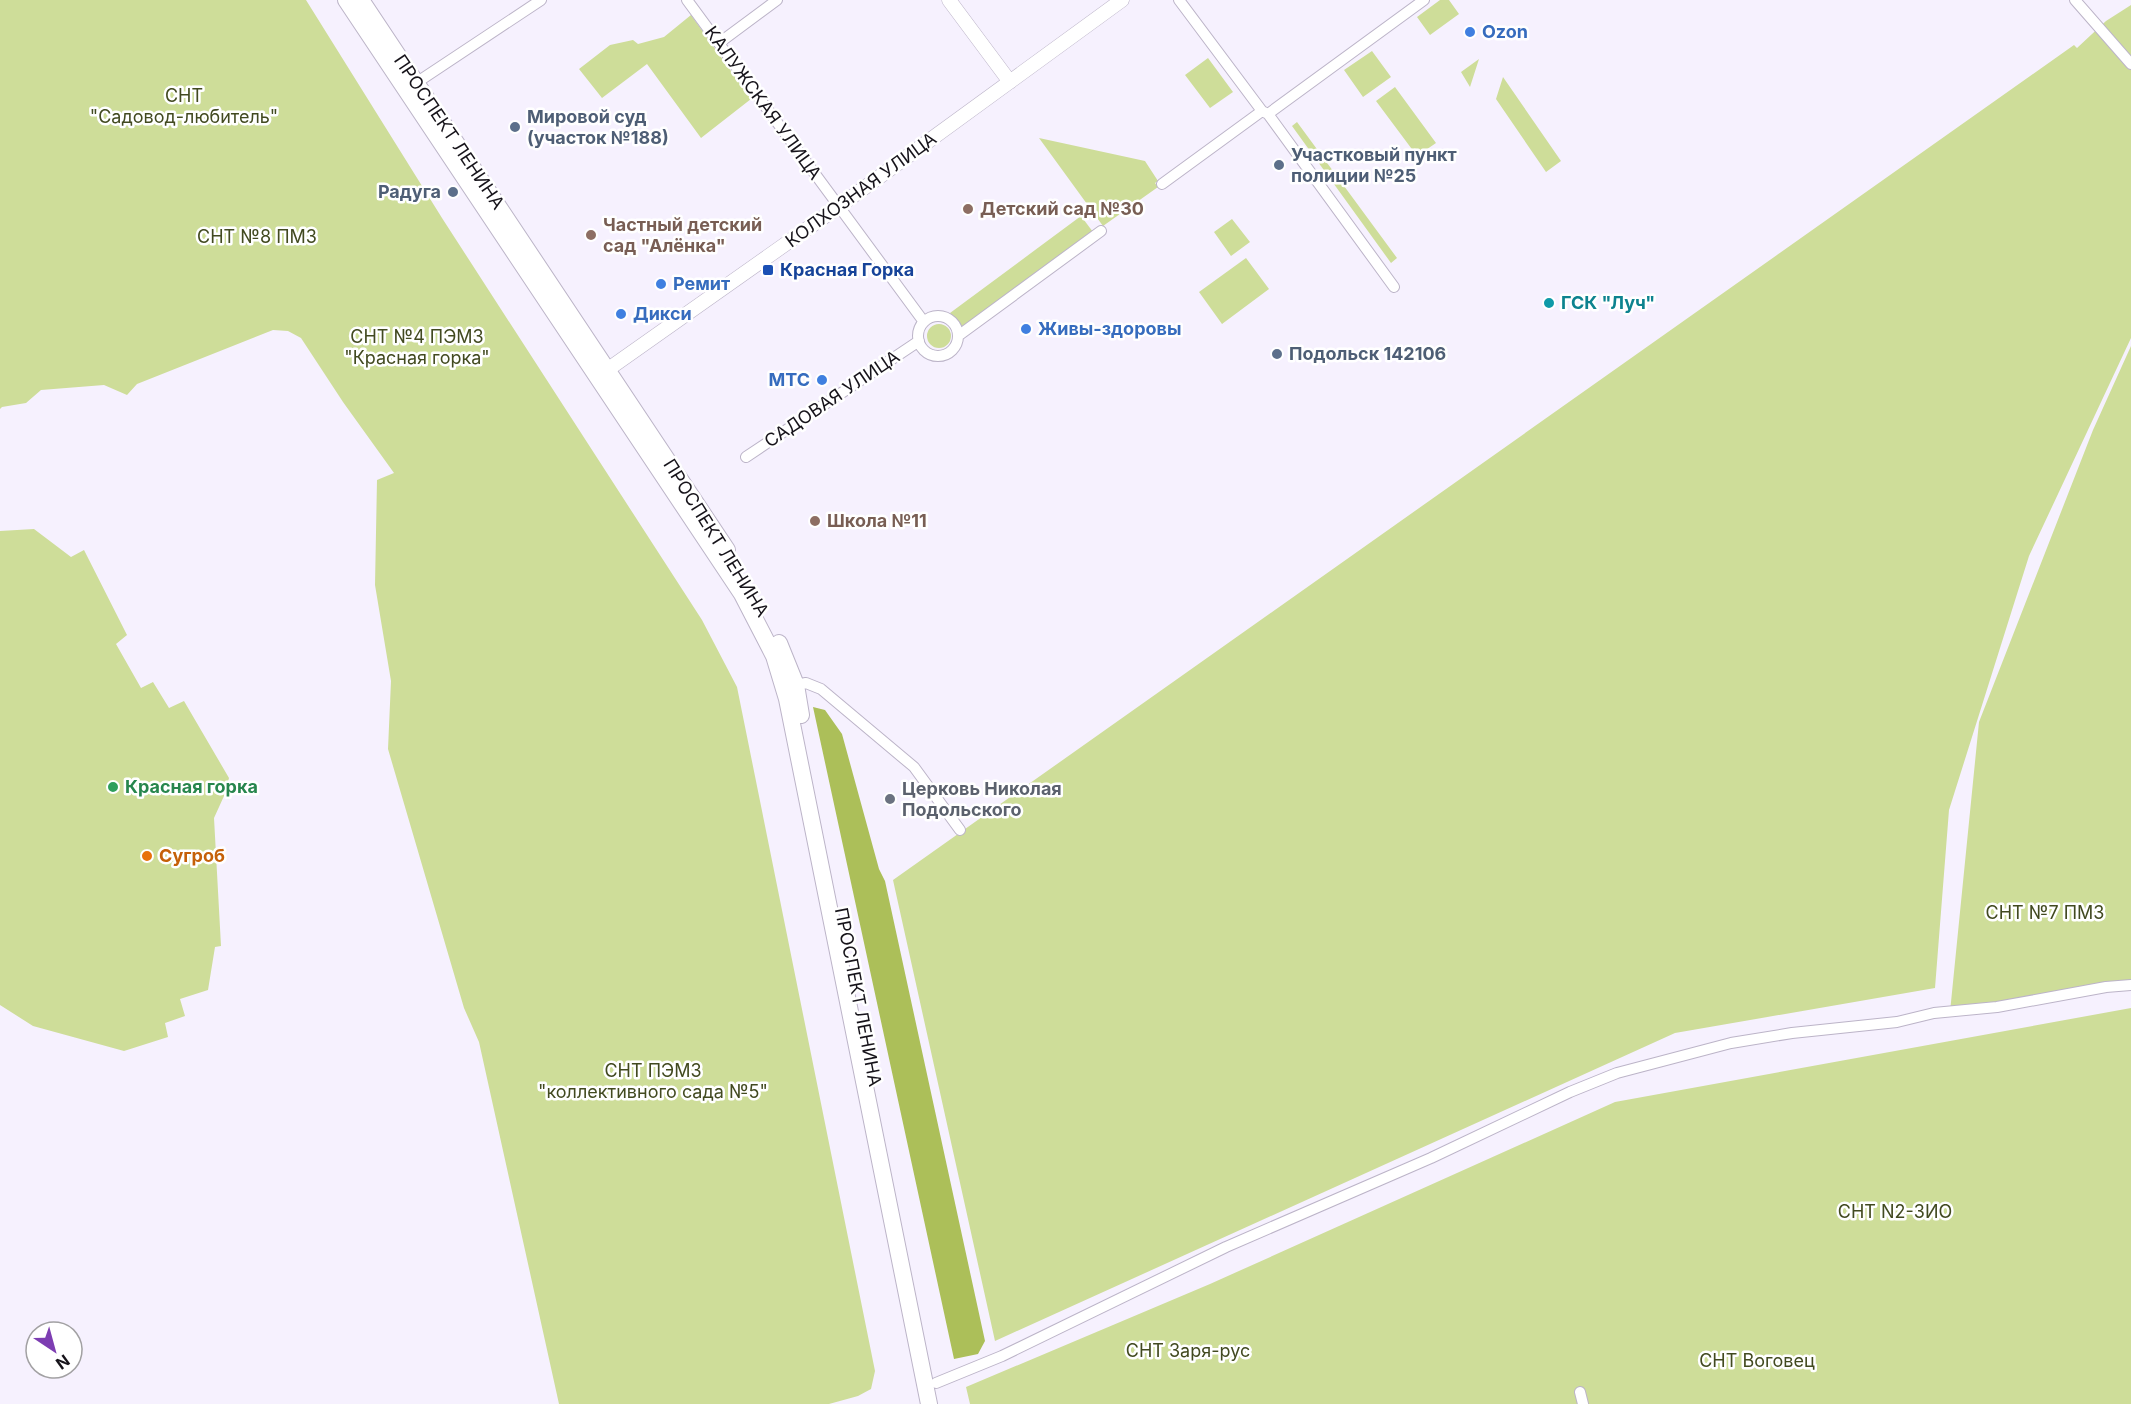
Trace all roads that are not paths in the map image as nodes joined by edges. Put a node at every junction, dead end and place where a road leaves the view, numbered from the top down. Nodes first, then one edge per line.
1 (346, 0) edge
2 (361, 0) edge
3 (541, 0) edge
4 (687, 0) edge
5 (777, 0) edge
6 (949, 0) edge
7 (1122, 0) edge
8 (1179, 0) edge
9 (1424, 0) edge
10 (2075, 0) edge
11 (719, 43) junction
12 (2131, 64) edge
13 (1010, 82) junction
14 (417, 83) junction
15 (1265, 113) junction
16 (1162, 184) dead end
17 (838, 207) junction
18 (1101, 231) dead end
19 (1394, 287) dead end
20 (924, 322) junction
21 (958, 336) junction
22 (919, 341) junction
23 (603, 373) junction
24 (746, 457) dead end
25 (796, 685) junction
26 (960, 830) dead end
27 (2131, 985) edge
28 (1580, 1392) dead end
29 (935, 1397) edge
30 (1583, 1404) edge

1 - 23 main road, ПРОСПЕКТ ЛЕНИНА
2 - 14 main road, ПРОСПЕКТ ЛЕНИНА
3 - 14 street
4 - 11 street, КАЛУЖСКАЯ УЛИЦА
5 - 11 street
6 - 13 street
7 - 13 street, КОЛХОЗНАЯ УЛИЦА
8 - 15 street
9 - 15 street
10 - 12 street
11 - 17 street, КАЛУЖСКАЯ УЛИЦА
13 - 17 street, КОЛХОЗНАЯ УЛИЦА
14 - 23 main road, ПРОСПЕКТ ЛЕНИНА
15 - 16 street
15 - 19 street
17 - 20 street, КАЛУЖСКАЯ УЛИЦА
17 - 23 street, КОЛХОЗНАЯ УЛИЦА
18 - 21 street
20 - 21 street
20 - 22 street
21 - 22 street
22 - 24 street, САДОВАЯ УЛИЦА
23 - 25 main road, ПРОСПЕКТ ЛЕНИНА
23 - 29 main road, ПРОСПЕКТ ЛЕНИНА
25 - 26 street
25 - 29 main road, ПРОСПЕКТ ЛЕНИНА
27 - 29 street
28 - 30 street

